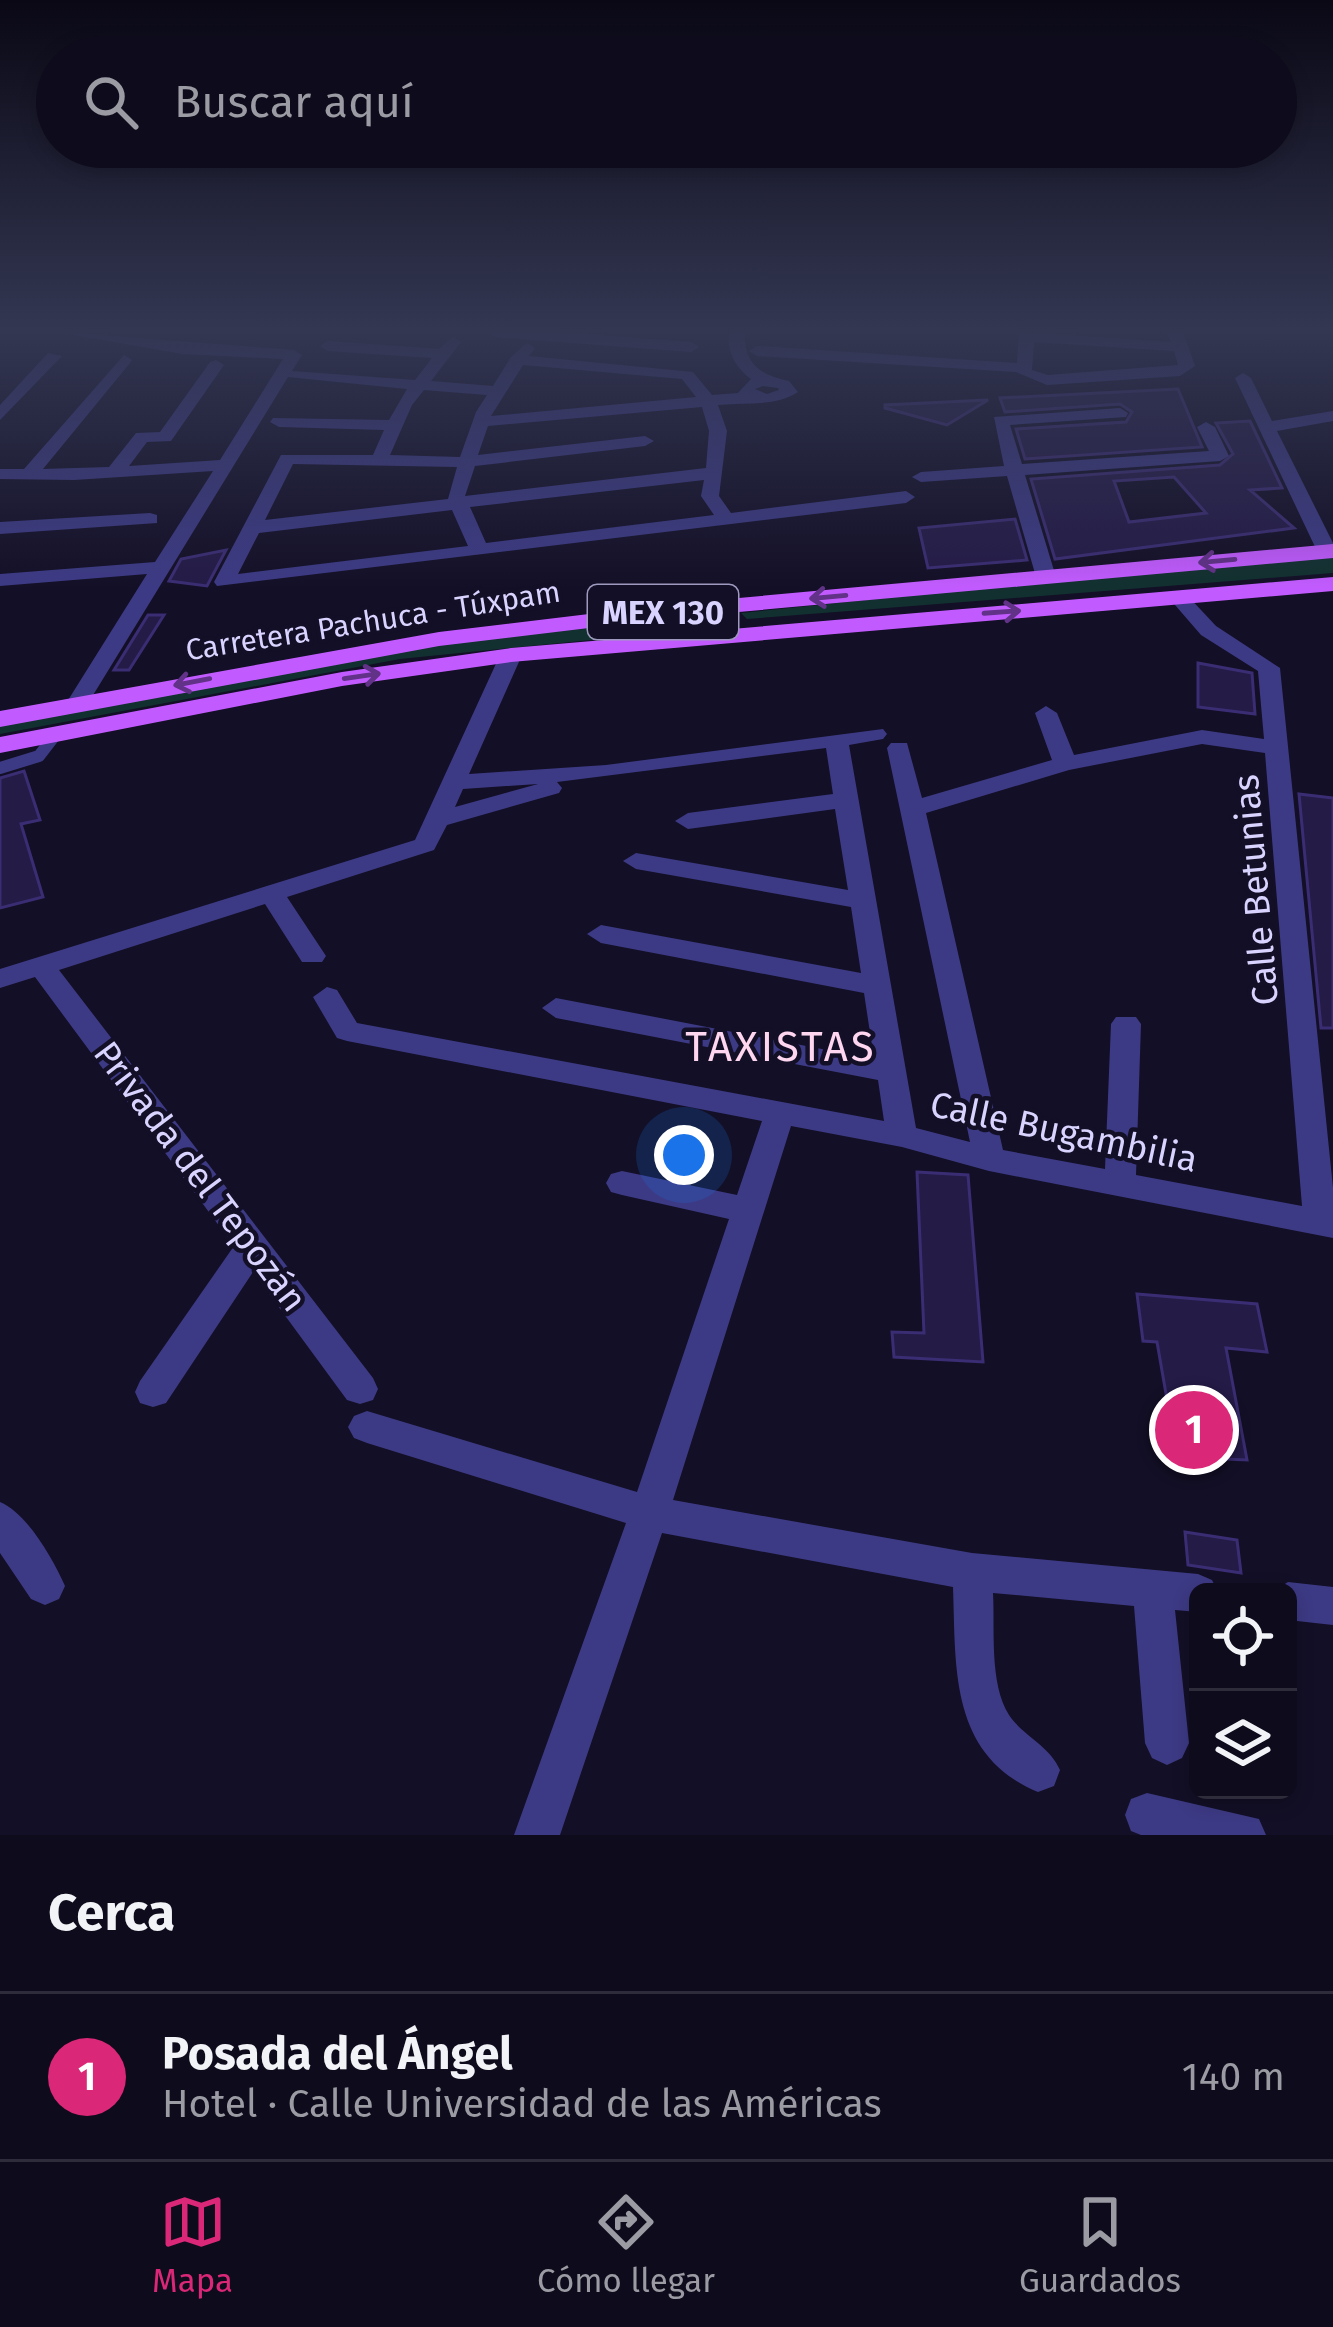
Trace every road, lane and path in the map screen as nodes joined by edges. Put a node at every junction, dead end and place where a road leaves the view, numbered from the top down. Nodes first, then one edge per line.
1 (76, 418) edge
2 (179, 418) edge
3 (258, 418) edge
4 (288, 418) edge
5 (371, 418) edge
6 (398, 418) edge
7 (482, 418) edge
8 (516, 418) edge
9 (630, 418) edge
10 (716, 418) edge
11 (1050, 418) edge
12 (1263, 418) edge
13 (1323, 418) edge
14 (279, 422) dead end
15 (480, 422) junction
16 (393, 425) junction
17 (1206, 427) dead end
18 (1268, 427) junction
19 (645, 441) junction
20 (379, 460) junction
21 (467, 462) junction
22 (225, 465) junction
23 (1015, 470) junction
24 (31, 472) junction
25 (115, 472) junction
26 (713, 473) junction
27 (74, 475) junction
28 (0, 477) edge
29 (669, 477) junction
30 (921, 477) dead end
31 (906, 497) dead end
32 (458, 502) junction
33 (725, 518) junction
34 (150, 519) dead end
35 (0, 528) edge
36 (250, 528) junction
37 (479, 549) junction
38 (1330, 551) edge
39 (161, 567) junction
40 (1046, 577) junction
41 (0, 580) edge
42 (1333, 588) edge
43 (1179, 598) junction
44 (748, 604) junction
45 (760, 632) junction
46 (512, 656) junction
47 (76, 705) junction
48 (1046, 712) dead end
49 (0, 719) edge
50 (56, 734) junction
51 (875, 734) dead end
52 (836, 739) junction
53 (0, 745) edge
54 (898, 748) dead end
55 (1280, 748) junction
56 (1065, 764) junction
57 (0, 767) edge
58 (606, 772) junction
59 (455, 782) junction
60 (846, 800) junction
61 (913, 809) junction
62 (768, 812) junction
63 (440, 819) junction
64 (688, 820) dead end
65 (851, 829) junction
66 (637, 861) dead end
67 (270, 892) junction
68 (864, 901) junction
69 (601, 934) dead end
70 (312, 956) dead end
71 (40, 964) junction
72 (0, 979) edge
73 (879, 986) junction
74 (327, 997) dead end
75 (556, 1009) dead end
76 (1126, 1024) dead end
77 (890, 1079) junction
78 (779, 1116) junction
79 (868, 1130) junction
80 (902, 1136) junction
81 (989, 1159) junction
82 (622, 1183) dead end
83 (1120, 1185) junction
84 (751, 1211) junction
85 (1326, 1224) edge
86 (254, 1243) junction
87 (360, 1389) dead end
88 (153, 1392) dead end
89 (367, 1427) dead end
90 (649, 1513) junction
91 (0, 1520) edge
92 (972, 1572) junction
93 (46, 1586) dead end
94 (1153, 1589) junction
95 (1189, 1592) edge
96 (1297, 1602) edge
97 (1333, 1606) edge
98 (1167, 1743) dead end
99 (1038, 1770) dead end
100 (1147, 1815) dead end
101 (537, 1835) edge
102 (1243, 1835) edge

1 - 24 street
2 - 25 street
3 - 22 street
4 - 14 street
5 - 16 street
6 - 16 street
7 - 15 street
8 - 15 street
9 - 19 street
10 - 26 street
11 - 23 street
12 - 18 street
13 - 18 street
15 - 21 street
16 - 20 street
17 - 23 street
18 - 38 street
19 - 21 street
19 - 29 street
20 - 21 street
20 - 36 street
21 - 32 street
22 - 25 street
22 - 39 street
23 - 30 street
23 - 40 street
24 - 27 street
24 - 28 street
25 - 27 street
26 - 29 street
26 - 33 street
27 - 28 street
29 - 32 street
31 - 33 street
32 - 36 street
32 - 37 street
33 - 37 street
34 - 35 street
36 - 37 street
38 -> 40 main road, Carretera Pachuca - Túxpam / MEX 130
39 - 41 street
39 - 47 street
40 -> 44 main road, Carretera Pachuca - Túxpam / MEX 130
42 - 43 main road, Carretera Pachuca - Túxpam / MEX 130
45 -> 43 main road, Carretera Pachuca - Túxpam / MEX 130
43 - 55 street, Calle Betunias
44 - 45 main road
44 -> 47 main road, Carretera Pachuca - Túxpam / MEX 130
45 - 46 main road, Carretera Pachuca - Túxpam / MEX 130
50 -> 46 main road, Carretera Pachuca - Túxpam / MEX 130
46 - 59 street
47 - 49 main road, Carretera Pachuca - Túxpam / MEX 130
48 - 56 street
50 - 53 main road, Carretera Pachuca - Túxpam / MEX 130
50 - 57 lane
51 - 52 street
52 - 58 street
52 - 60 street
54 - 61 street
55 - 56 street
55 - 85 street, Calle Betunias
56 - 61 street
58 - 59 street
58 - 63 street
59 - 63 street
60 - 62 street
60 - 65 street
61 - 81 street
62 - 64 street
62 - 65 street
63 - 67 street
65 - 68 street
66 - 68 street
67 - 70 street
67 - 71 street
68 - 73 street
69 - 73 street
71 - 72 street
71 - 86 street, Privada del Tepozán
73 - 77 street
74 - 78 street, Calle Bugambilia
75 - 77 street
76 - 83 street
77 - 79 street
77 - 80 street
78 - 79 street, Calle Bugambilia
78 - 84 street
79 - 80 street, Calle Bugambilia
80 - 81 street, Calle Bugambilia
81 - 83 street, Calle Bugambilia
82 - 84 street
83 - 85 street, Calle Bugambilia
84 - 90 street
86 - 87 street, Privada del Tepozán
86 - 88 street
89 - 90 street
90 - 92 street
90 - 101 street
91 - 93 street
92 - 94 street
92 - 99 street
94 - 95 street
94 - 98 street
96 - 97 street
100 - 102 street

